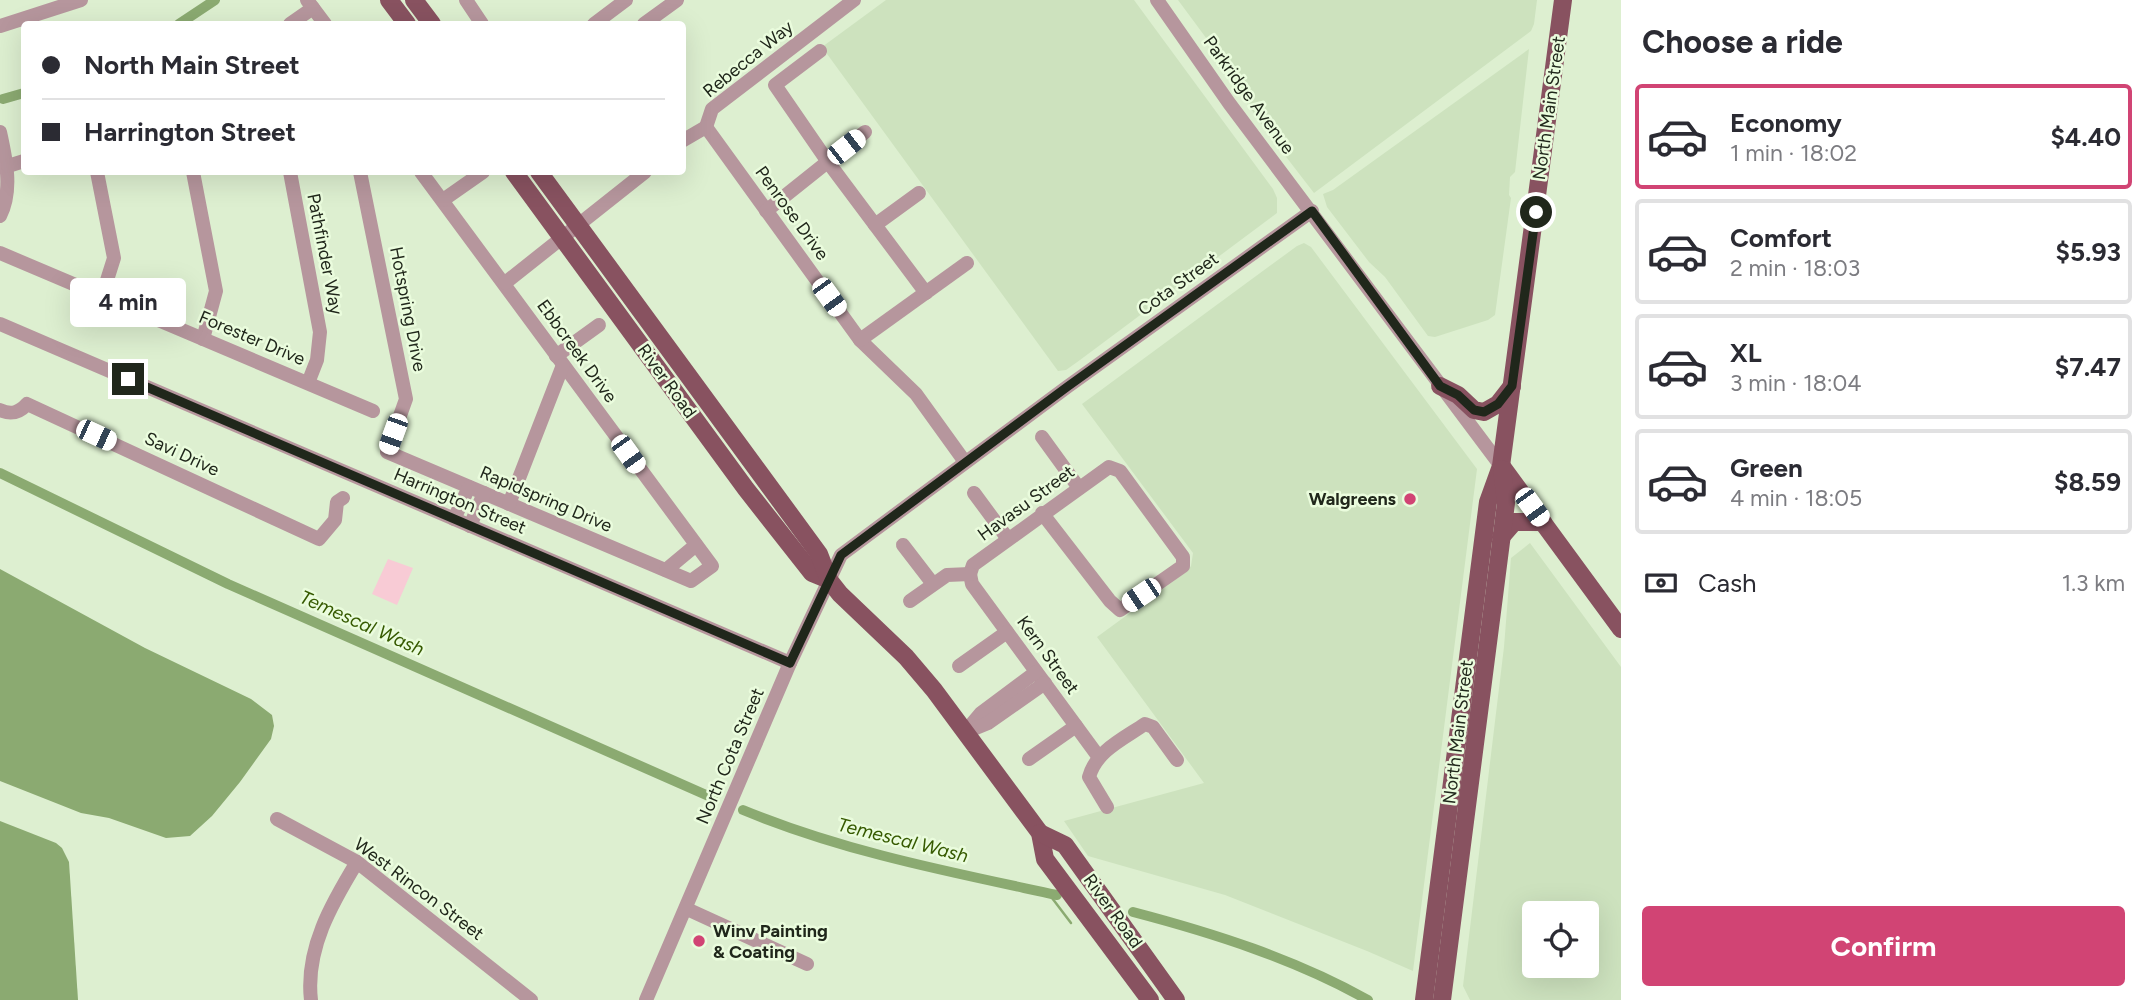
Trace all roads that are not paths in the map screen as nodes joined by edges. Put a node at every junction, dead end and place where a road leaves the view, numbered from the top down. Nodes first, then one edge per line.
1 (80, 0) edge
2 (389, 0) edge
3 (414, 0) edge
4 (466, 0) edge
5 (626, 0) edge
6 (677, 0) edge
7 (1157, 0) edge
8 (1563, 0) edge
9 (849, 1) edge
10 (310, 4) edge
11 (47, 6) edge
12 (293, 21) edge
13 (323, 21) edge
14 (405, 21) edge
15 (430, 21) edge
16 (480, 21) edge
17 (598, 21) edge
18 (648, 21) edge
19 (0, 26) edge
20 (820, 51) dead end
21 (706, 127) junction
22 (0, 132) edge
23 (865, 132) dead end
24 (687, 138) edge
25 (21, 162) edge
26 (828, 162) junction
27 (8, 166) junction
28 (98, 175) edge
29 (194, 175) edge
30 (291, 175) edge
31 (361, 175) edge
32 (423, 175) edge
33 (479, 175) edge
34 (516, 175) edge
35 (541, 175) edge
36 (641, 175) edge
37 (919, 192) dead end
38 (443, 200) junction
39 (766, 211) junction
40 (1312, 211) junction
41 (0, 216) edge
42 (579, 225) junction
43 (875, 225) junction
44 (564, 238) junction
45 (0, 253) edge
46 (967, 263) dead end
47 (505, 283) junction
48 (926, 293) junction
49 (102, 296) junction
50 (0, 324) edge
51 (599, 325) dead end
52 (203, 339) junction
53 (860, 340) junction
54 (560, 361) junction
55 (308, 383) junction
56 (1440, 386) junction
57 (1512, 386) junction
58 (1067, 387) joint
59 (0, 410) edge
60 (373, 411) dead end
61 (1042, 437) dead end
62 (387, 452) joint
63 (965, 462) junction
64 (1501, 466) junction
65 (353, 476) junction
66 (469, 487) junction
67 (1079, 488) junction
68 (484, 493) junction
69 (974, 493) dead end
70 (509, 504) junction
71 (1042, 513) junction
72 (454, 519) junction
73 (1543, 522) junction
74 (470, 526) junction
75 (1501, 537) junction
76 (1007, 539) junction
77 (696, 545) junction
78 (903, 545) dead end
79 (666, 570) junction
80 (970, 574) junction
81 (829, 580) junction
82 (691, 581) joint
83 (933, 584) junction
84 (910, 601) dead end
85 (1621, 629) edge
86 (1007, 632) junction
87 (790, 663) junction
88 (959, 666) dead end
89 (1040, 677) junction
90 (1076, 726) junction
91 (965, 733) junction
92 (1098, 756) junction
93 (1029, 759) dead end
94 (1177, 760) dead end
95 (1107, 807) dead end
96 (277, 819) dead end
97 (1040, 833) junction
98 (357, 862) junction
99 (687, 909) junction
100 (1124, 962) junction
101 (807, 964) dead end
102 (1434, 995) edge
103 (1175, 999) edge
104 (311, 1000) edge
105 (531, 1000) edge
106 (646, 1000) edge
107 (1150, 1000) edge

1 - 11 street
2 - 14 main road
3 - 15 main road
4 - 16 street
5 - 17 street
6 - 18 street
7 - 40 street, Parkridge Avenue
8 - 57 main road, North Main Street
9 - 21 street, Rebecca Way
10 - 12 street
10 - 13 street
11 - 19 street
20 - 26 street
21 - 24 street
21 - 39 street, Penrose Drive
22 - 27 street
23 - 26 street
25 - 27 street
26 - 39 street
26 - 43 street
27 - 41 street
28 - 49 street
29 - 52 street
30 - 55 street, Pathfinder Way
31 - 62 street, Hotspring Drive
32 - 38 street, Ebbcreek Drive
33 - 38 street
34 - 44 main road, River Road
35 - 42 main road, River Road
36 - 42 street
37 - 43 street
38 - 47 street, Ebbcreek Drive
39 - 53 street, Penrose Drive
40 - 56 street, Parkridge Avenue
40 - 58 street, Cota Street
42 - 44 street
42 - 81 main road, River Road
43 - 48 street
44 - 47 street
44 - 81 main road, River Road
45 - 49 street, Forester Drive
46 - 48 street
47 - 54 street, Ebbcreek Drive
48 - 53 street
49 - 52 street, Forester Drive
50 - 65 street, Harrington Street
51 - 54 street
52 - 55 street, Forester Drive
53 - 63 street, Penrose Drive
54 - 70 street
54 - 77 street, Ebbcreek Drive
55 - 60 street, Forester Drive
56 - 57 main road
56 - 64 street, Parkridge Avenue
57 - 64 main road, North Main Street
58 - 63 street, North Cota Street
59 - 65 street, Savi Drive
61 - 67 street
62 - 66 street, Rapidspring Drive
63 - 81 street, North Cota Street
64 - 73 main road
64 - 75 main road, North Main Street
64 - 102 main road, North Main Street
65 - 72 street, Harrington Street
66 - 68 street, Rapidspring Drive
66 - 72 street
67 - 71 street, Havasu Street
67 - 71 street, Havasu Street
68 - 70 street, Rapidspring Drive
68 - 74 street
69 - 76 street
70 - 79 street, Rapidspring Drive
71 - 76 street, Havasu Street
72 - 74 street, Harrington Street
73 - 75 main road
73 - 85 main road
74 - 87 street, Harrington Street
75 - 102 main road, North Main Street
76 - 80 street, Havasu Street
77 - 79 street
77 - 82 street, Ebbcreek Drive
78 - 83 street
79 - 82 street, Rapidspring Drive
80 - 83 street
80 - 86 street, Kern Street
81 - 87 street, North Cota Street
81 - 91 main road, River Road
83 - 84 street
86 - 88 street
86 - 89 street, Kern Street
87 - 99 street, North Cota Street
89 - 90 street, Kern Street
89 - 91 street
90 - 92 street, Kern Street
90 - 93 street
91 - 97 main road, River Road
92 - 94 street
92 - 95 street
96 - 98 street, West Rincon Street
97 - 100 main road, River Road
97 - 103 main road, River Road
98 - 104 street
98 - 105 street, West Rincon Street
99 - 101 street
99 - 106 street, North Cota Street
100 - 103 main road
100 - 107 main road, River Road

